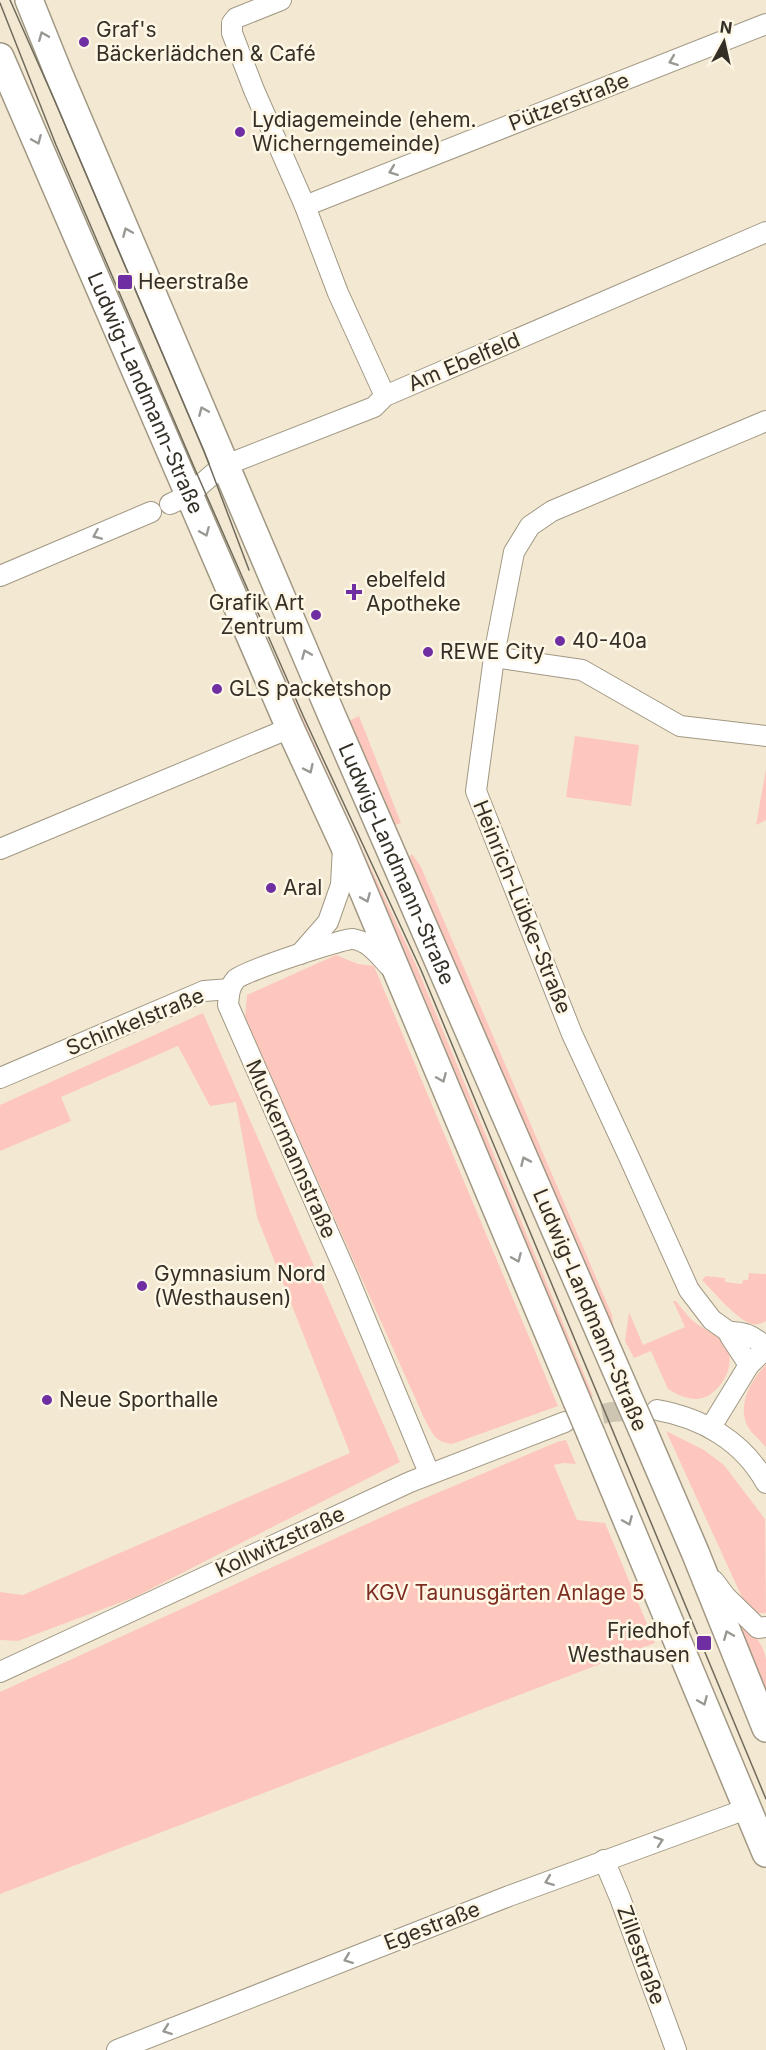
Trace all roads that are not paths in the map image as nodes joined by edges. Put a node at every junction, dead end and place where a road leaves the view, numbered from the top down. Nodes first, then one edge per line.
1 (29, 0) edge
2 (281, 0) edge
3 (766, 24) edge
4 (0, 57) edge
5 (6, 87) edge
6 (305, 206) junction
7 (766, 232) edge
8 (385, 396) junction
9 (766, 421) edge
10 (226, 465) junction
11 (180, 499) junction
12 (151, 512) dead end
13 (0, 576) edge
14 (494, 657) junction
15 (290, 728) junction
16 (766, 736) edge
17 (344, 844) junction
18 (0, 849) edge
19 (300, 954) junction
20 (399, 977) junction
21 (230, 989) junction
22 (0, 1077) edge
23 (729, 1332) junction
24 (766, 1348) edge
25 (749, 1365) junction
26 (571, 1411) junction
27 (650, 1420) junction
28 (711, 1427) junction
29 (429, 1473) junction
30 (766, 1483) edge
31 (695, 1552) junction
32 (766, 1627) edge
33 (0, 1672) edge
34 (766, 1728) edge
35 (748, 1808) junction
36 (766, 1853) edge
37 (604, 1860) junction
38 (117, 2050) edge
39 (676, 2050) edge

10 -> 1 main road, Ludwig-Landmann-Straße
2 - 6 street
3 -> 6 street, Pützerstraße
4 - 5 main road, Ludwig-Landmann-Straße
5 -> 11 main road, Ludwig-Landmann-Straße
6 - 8 street
7 - 8 street, Am Ebelfeld
8 - 10 street, Am Ebelfeld
9 - 14 street, Heinrich-Lübke-Straße
10 - 11 street, Am Ebelfeld
27 -> 10 main road, Ludwig-Landmann-Straße, bridge
11 -> 15 main road, Ludwig-Landmann-Straße
12 -> 13 street
14 - 16 street
14 - 23 street, Heinrich-Lübke-Straße
15 -> 17 main road, Ludwig-Landmann-Straße
15 - 18 street
17 - 19 street, Schinkelstraße
17 -> 20 main road, Ludwig-Landmann-Straße
19 - 20 street, Schinkelstraße
19 - 21 street, Schinkelstraße
20 -> 26 main road, Ludwig-Landmann-Straße
21 - 22 street, Schinkelstraße
21 - 29 street, Muckermannstraße
23 - 24 street, Heinrich-Lübke-Straße
23 - 25 street, Heinrich-Lübke-Straße
24 - 25 street
25 - 28 street
26 - 29 street, Kollwitzstraße
26 -> 35 main road, Ludwig-Landmann-Straße, bridge
27 - 28 street
27 - 31 main road, Ludwig-Landmann-Straße
28 - 30 street
29 - 33 street, Kollwitzstraße
31 - 32 street
34 -> 31 main road, Ludwig-Landmann-Straße
35 - 36 main road, Ludwig-Landmann-Straße
37 -> 35 street, Egestraße
37 -> 38 street, Egestraße
37 - 39 street, Zillestraße

